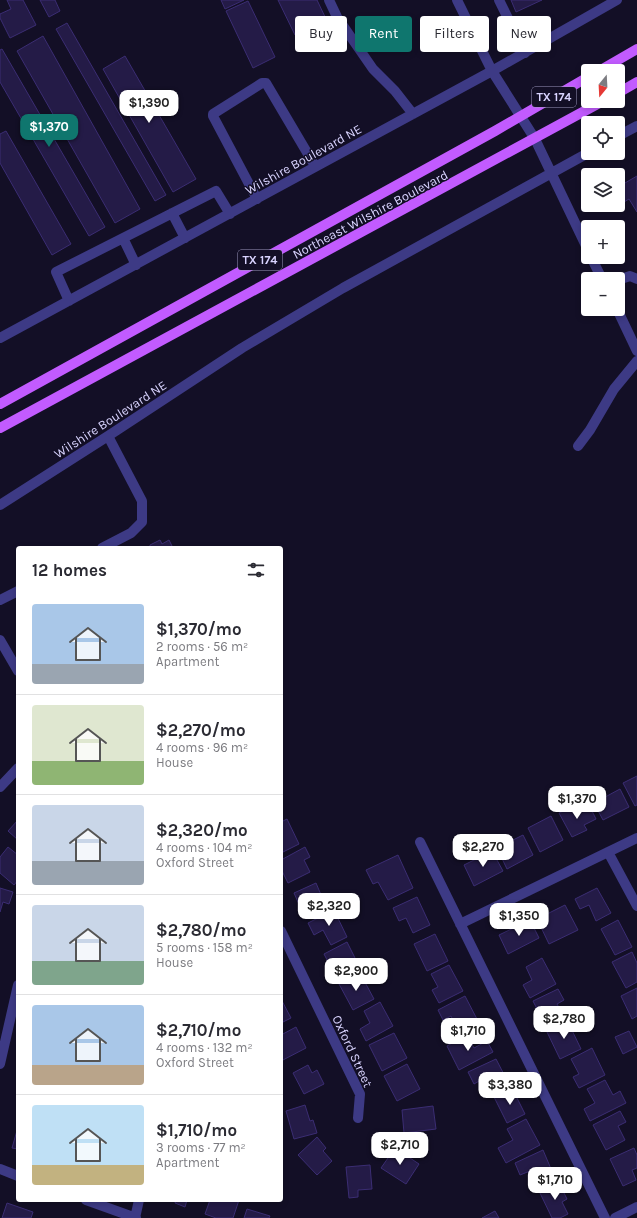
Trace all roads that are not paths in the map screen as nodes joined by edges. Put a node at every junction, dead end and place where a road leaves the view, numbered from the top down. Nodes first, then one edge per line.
1 (329, 0) edge
2 (457, 0) edge
3 (499, 0) edge
4 (618, 0) edge
5 (507, 16) edge
6 (551, 37) edge
7 (637, 49) edge
8 (525, 52) edge
9 (611, 64) edge
10 (492, 71) junction
11 (581, 81) edge
12 (637, 82) edge
13 (625, 89) edge
14 (590, 108) edge
15 (413, 114) junction
16 (521, 116) junction
17 (637, 126) edge
18 (625, 132) edge
19 (535, 139) junction
20 (581, 156) edge
21 (315, 166) junction
22 (551, 173) junction
23 (257, 199) junction
24 (172, 213) junction
25 (230, 214) junction
26 (581, 235) edge
27 (123, 238) junction
28 (185, 238) junction
29 (136, 265) junction
30 (625, 278) edge
31 (637, 279) edge
32 (69, 301) junction
33 (620, 316) edge
34 (0, 338) edge
35 (637, 351) edge
36 (637, 361) edge
37 (0, 404) edge
38 (0, 428) edge
39 (108, 436) junction
40 (578, 446) dead end
41 (0, 505) edge
42 (106, 546) edge
43 (16, 592) edge
44 (0, 600) edge
45 (0, 640) edge
46 (16, 668) edge
47 (16, 770) edge
48 (0, 787) edge
49 (637, 838) edge
50 (420, 842) dead end
51 (608, 852) junction
52 (637, 906) edge
53 (460, 924) junction
54 (283, 935) edge
55 (16, 994) edge
56 (0, 1064) edge
57 (358, 1118) dead end
58 (0, 1169) edge
59 (16, 1175) edge
60 (92, 1202) edge
61 (139, 1202) edge
62 (637, 1207) edge
63 (136, 1218) edge
64 (605, 1218) edge
65 (615, 1218) edge

1 - 15 street
2 - 10 street
3 - 5 street
4 - 6 street, Wilshire Boulevard NE
7 - 9 main road
8 - 10 street, Wilshire Boulevard NE
10 - 15 street, Wilshire Boulevard NE
10 - 16 street
11 - 16 main road, Northeast Wilshire Boulevard / TX 174
12 - 13 main road
14 - 19 main road, Northeast Wilshire Boulevard / TX 174
15 - 21 street, Wilshire Boulevard NE
16 - 19 street
16 - 37 main road, Northeast Wilshire Boulevard / TX 174
17 - 18 street
19 - 22 street
19 - 38 main road, Northeast Wilshire Boulevard
20 - 22 street, Wilshire Boulevard NE
21 - 23 street, Wilshire Boulevard NE
21 - 23 street
22 - 26 street
22 - 39 street, Wilshire Boulevard NE
23 - 25 street, Wilshire Boulevard NE
24 - 25 street
24 - 27 street
24 - 28 street
25 - 28 street, Wilshire Boulevard NE
27 - 29 street
27 - 32 street
28 - 29 street, Wilshire Boulevard NE
29 - 32 street, Wilshire Boulevard NE
30 - 31 street
32 - 34 street, Wilshire Boulevard NE
33 - 35 street
36 - 40 street
39 - 41 street, Wilshire Boulevard NE
39 - 42 street
43 - 44 street
45 - 46 street
47 - 48 street
49 - 51 street
50 - 53 street
51 - 52 street
51 - 53 street
53 - 64 street
54 - 57 street, Oxford Street
55 - 56 street
58 - 59 street
60 - 63 street
61 - 63 street
62 - 65 street

